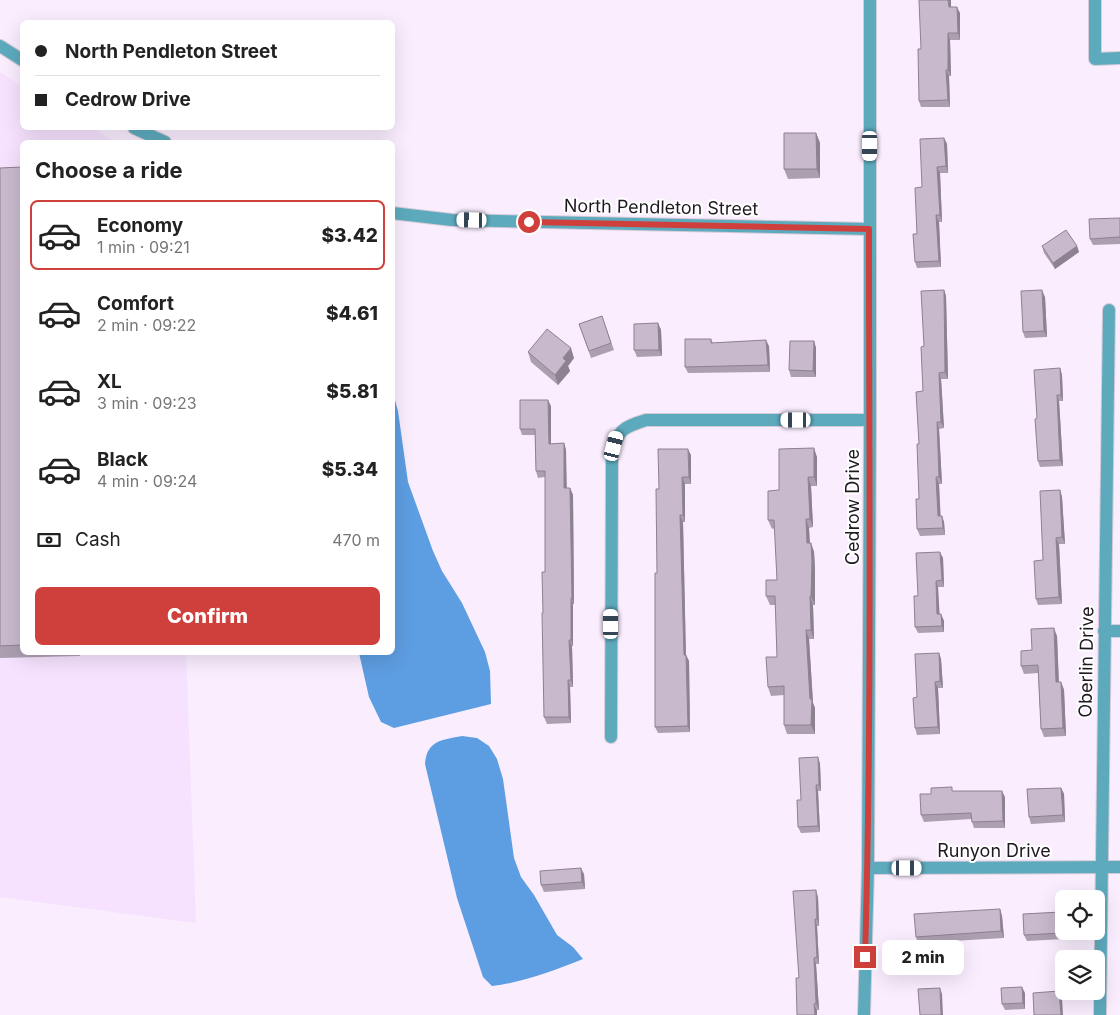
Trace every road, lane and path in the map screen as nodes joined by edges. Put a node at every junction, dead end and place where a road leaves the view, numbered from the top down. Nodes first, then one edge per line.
1 (870, 0) edge
2 (1095, 0) edge
3 (0, 46) edge
4 (1120, 58) edge
5 (20, 59) edge
6 (138, 130) edge
7 (161, 140) edge
8 (395, 213) edge
9 (869, 229) junction
10 (1109, 310) dead end
11 (870, 420) junction
12 (1104, 631) junction
13 (1120, 631) edge
14 (611, 737) dead end
15 (1102, 867) junction
16 (1120, 867) edge
17 (868, 868) junction
18 (864, 1015) edge
19 (1100, 1015) edge

1 - 9 street, Cedrow Drive
2 - 4 street
3 - 5 street
6 - 7 street
8 - 9 street, North Pendleton Street
9 - 11 street, Cedrow Drive
10 - 12 street, Oberlin Drive
11 - 14 street
11 - 17 street, Cedrow Drive
12 - 13 street
12 - 15 street, Oberlin Drive
15 - 16 street, Runyon Drive
15 - 17 street, Runyon Drive
15 - 19 street, Oberlin Drive
17 - 18 street, Cedrow Drive

